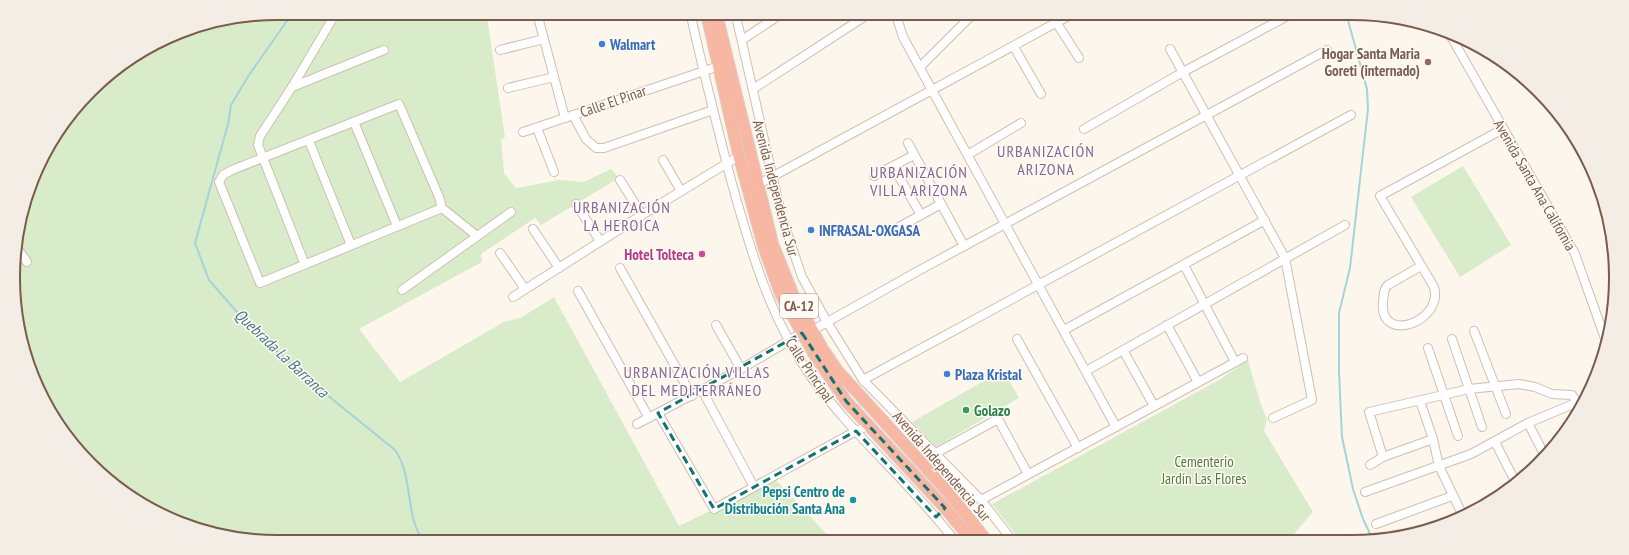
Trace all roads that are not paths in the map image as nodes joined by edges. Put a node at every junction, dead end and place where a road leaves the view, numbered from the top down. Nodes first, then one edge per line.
1 (332, 20) edge
2 (539, 20) edge
3 (692, 20) edge
4 (705, 20) edge
5 (708, 20) edge
6 (718, 20) edge
7 (737, 20) edge
8 (772, 20) edge
9 (859, 20) edge
10 (898, 20) edge
11 (967, 20) edge
12 (1054, 20) edge
13 (1058, 20) edge
14 (1280, 20) edge
15 (710, 28) junction
16 (544, 39) junction
17 (742, 40) junction
18 (1454, 42) edge
19 (1014, 47) junction
20 (1170, 49) dead end
21 (384, 50) dead end
22 (500, 50) dead end
23 (1326, 50) dead end
24 (1079, 58) dead end
25 (719, 66) junction
26 (920, 67) junction
27 (704, 70) junction
28 (1183, 72) junction
29 (554, 77) junction
30 (292, 88) junction
31 (508, 88) dead end
32 (753, 90) junction
33 (933, 90) junction
34 (1041, 94) dead end
35 (713, 110) junction
36 (1206, 114) junction
37 (573, 115) junction
38 (1351, 115) dead end
39 (564, 118) junction
40 (354, 122) junction
41 (1021, 123) dead end
42 (537, 128) junction
43 (1084, 129) dead end
44 (1503, 129) junction
45 (523, 132) dead end
46 (309, 141) junction
47 (908, 143) dead end
48 (969, 154) junction
49 (914, 155) junction
50 (739, 156) junction
51 (262, 159) junction
52 (663, 160) dead end
53 (723, 165) junction
54 (893, 166) junction
55 (554, 172) dead end
56 (1239, 175) junction
57 (874, 176) dead end
58 (773, 177) junction
59 (620, 180) dead end
60 (757, 185) junction
61 (681, 190) junction
62 (576, 204) dead end
63 (941, 204) junction
64 (442, 208) junction
65 (511, 212) dead end
66 (921, 214) junction
67 (642, 215) junction
68 (1265, 220) junction
69 (1007, 224) junction
70 (1344, 225) dead end
71 (396, 226) junction
72 (899, 227) dead end
73 (533, 229) dead end
74 (477, 236) junction
75 (600, 241) junction
76 (351, 245) junction
77 (964, 246) junction
78 (500, 253) dead end
79 (21, 254) edge
80 (1285, 258) junction
81 (27, 262) dead end
82 (305, 265) junction
83 (1184, 265) junction
84 (1421, 266) junction
85 (559, 268) junction
86 (620, 268) dead end
87 (1039, 285) junction
88 (525, 289) junction
89 (402, 290) dead end
90 (578, 291) dead end
91 (513, 297) dead end
92 (1204, 304) junction
93 (826, 322) junction
94 (716, 325) dead end
95 (1167, 325) junction
96 (1064, 330) junction
97 (1474, 331) dead end
98 (807, 332) junction
99 (1603, 332) edge
100 (1452, 339) dead end
101 (1017, 340) dead end
102 (789, 342) junction
103 (1428, 348) dead end
104 (1124, 350) junction
105 (1243, 358) dead end
106 (1235, 362) junction
107 (741, 369) junction
108 (1086, 371) junction
109 (863, 380) junction
110 (1198, 382) junction
111 (1495, 386) junction
112 (1469, 389) junction
113 (702, 390) junction
114 (1445, 395) junction
115 (692, 396) junction
116 (1578, 399) edge
117 (1420, 401) junction
118 (1576, 403) edge
119 (1154, 406) junction
120 (658, 413) junction
121 (1506, 414) dead end
122 (649, 418) junction
123 (1272, 418) dead end
124 (1528, 423) junction
125 (637, 424) dead end
126 (868, 426) junction
127 (1116, 427) junction
128 (1482, 427) dead end
129 (856, 431) junction
130 (1458, 436) dead end
131 (1433, 439) junction
132 (1495, 442) junction
133 (1078, 448) junction
134 (1542, 450) edge
135 (936, 453) junction
136 (1383, 457) junction
137 (1370, 465) dead end
138 (1439, 466) junction
139 (1028, 474) junction
140 (1513, 478) edge
141 (754, 487) junction
142 (1365, 492) dead end
143 (1452, 496) junction
144 (981, 500) junction
145 (945, 508) junction
146 (1460, 510) edge
147 (936, 517) junction
148 (1376, 524) dead end
149 (951, 535) edge
150 (967, 535) edge
151 (983, 535) edge
152 (1008, 535) edge

1 - 30 street
2 - 16 street
3 - 27 street, Calle Principal
4 - 15 highway
5 - 15 highway, Avenida Independencia Sur / CA-12
6 - 60 highway, Avenida Independencia Sur / CA-12
7 - 17 street
8 - 17 street
9 - 32 street
10 - 26 street
11 - 26 street
12 - 19 street
13 - 24 street
14 - 28 street
15 - 25 highway, Avenida Independencia Sur / CA-12
16 - 22 street
16 - 29 street
17 - 32 street
18 - 44 street, Avenida Santa Ana California
19 - 33 street
19 - 34 street
20 - 28 street
21 - 30 street
23 - 36 street
25 - 27 street, Calle El Pinar
25 - 50 highway, Avenida Independencia Sur / CA-12
26 - 33 street
27 - 35 street, Calle Principal
27 - 37 street, Calle El Pinar
28 - 36 street
28 - 43 street
29 - 31 street
29 - 39 street
30 - 51 street
32 - 58 street
33 - 48 street
33 - 58 street
35 - 37 street
35 - 53 street, Calle Principal
36 - 56 street
36 - 69 street
37 - 39 street, Calle El Pinar
38 - 56 street
39 - 42 street, Calle El Pinar
40 - 46 street
40 - 64 street
40 - 71 street
41 - 48 street
42 - 45 street, Calle El Pinar
42 - 55 street
44 - 84 street
44 - 99 street, Avenida Santa Ana California
46 - 51 street
46 - 76 street
47 - 49 street
48 - 69 street
49 - 54 street
49 - 63 street
50 - 53 street
50 - 98 highway, Avenida Independencia Sur / CA-12
51 - 82 street
51 - 82 street
52 - 61 street
53 - 61 street
53 - 102 street, Calle Principal
54 - 57 street
54 - 66 street
56 - 68 street
56 - 87 street
58 - 60 street
58 - 93 street
59 - 67 street
60 - 98 highway, Avenida Independencia Sur / CA-12
61 - 67 street
62 - 75 street
63 - 66 street
63 - 77 street
64 - 71 street
64 - 74 street
65 - 74 street
66 - 72 street
67 - 75 street
68 - 80 street
68 - 83 street
69 - 77 street
69 - 87 street
70 - 80 street
71 - 76 street
73 - 85 street
74 - 89 street
75 - 85 street
76 - 82 street
77 - 93 street
78 - 88 street
79 - 81 street
80 - 92 street
80 - 123 street
83 - 92 street
83 - 96 street
84 - 84 street
85 - 88 street
86 - 115 street
87 - 96 street
87 - 109 street
88 - 91 street
90 - 122 street
92 - 95 street
92 - 106 street
93 - 98 street
93 - 109 street
94 - 107 street
95 - 104 street
95 - 110 street
96 - 108 street
97 - 111 street
98 - 102 street
98 - 126 highway, Avenida Independencia Sur / CA-12
98 - 151 highway, Avenida Independencia Sur / CA-12
100 - 112 street
101 - 133 street
102 - 107 street
102 - 129 street, Calle Principal
103 - 114 street
104 - 108 street
104 - 119 street
105 - 106 street
106 - 110 street
107 - 113 street
108 - 127 street
109 - 135 street
110 - 119 street
111 - 112 street
111 - 116 street
111 - 121 street
112 - 114 street
112 - 128 street
113 - 115 street
113 - 141 street
114 - 117 street
114 - 130 street
115 - 120 street
117 - 131 street
117 - 136 street
118 - 124 street
119 - 127 street
120 - 122 street
120 - 141 street
122 - 125 street
124 - 132 street
124 - 134 street
126 - 129 street
126 - 145 highway, Avenida Independencia Sur / CA-12
127 - 133 street
129 - 141 street
129 - 147 street, Calle Principal
131 - 136 street
131 - 138 street
132 - 138 street
132 - 140 street
133 - 139 street
135 - 139 street
135 - 144 street
136 - 137 street
138 - 142 street
138 - 143 street
139 - 144 street
143 - 146 street
143 - 148 street
144 - 152 street
145 - 147 street
145 - 150 highway, Avenida Independencia Sur / CA-12
147 - 149 street, Calle Principal

